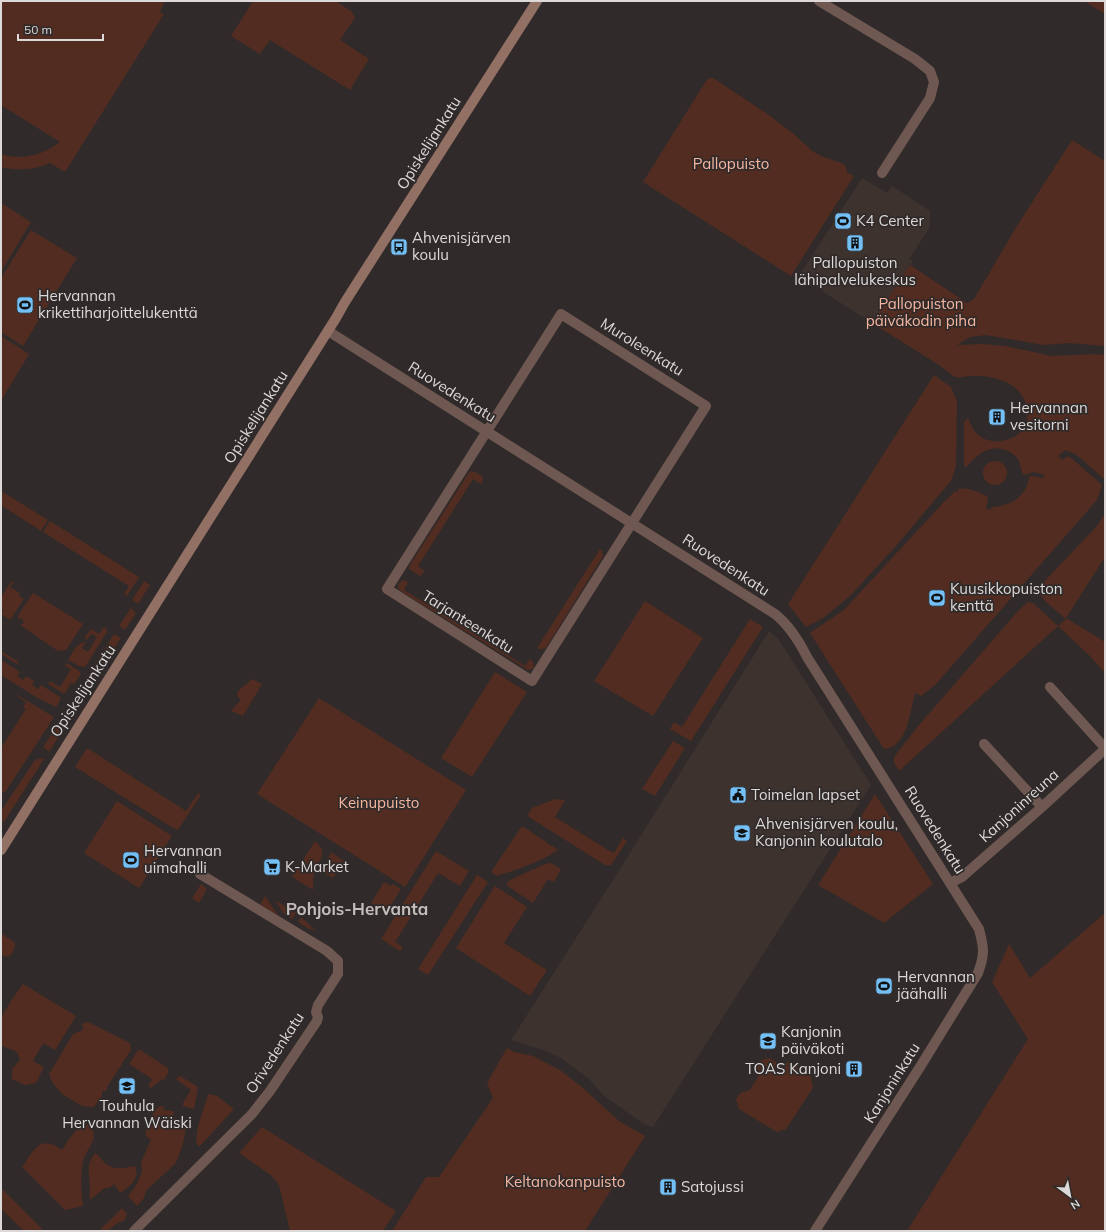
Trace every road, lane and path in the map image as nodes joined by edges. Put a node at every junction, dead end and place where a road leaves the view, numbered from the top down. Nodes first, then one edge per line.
1 (537, 1) edge
2 (819, 1) edge
3 (882, 173) dead end
4 (328, 331) junction
5 (487, 432) junction
6 (632, 524) junction
7 (1050, 687) dead end
8 (984, 744) dead end
9 (1105, 748) edge
10 (1042, 808) junction
11 (1, 850) edge
12 (200, 874) dead end
13 (950, 883) junction
14 (983, 947) joint
15 (134, 1231) edge
16 (815, 1231) edge

1 - 4 main road, Opiskelijankatu
2 - 3 street
4 - 5 street, Ruovedenkatu
4 - 11 main road, Opiskelijankatu
5 - 6 street, Ruovedenkatu
5 - 6 street, Muroleenkatu
5 - 6 street, Tarjanteenkatu
6 - 13 street, Ruovedenkatu
7 - 9 street
8 - 10 street
9 - 10 street, Kanjoninreuna
10 - 13 street, Kanjoninreuna
12 - 15 street, Orivedenkatu
13 - 14 street, Ruovedenkatu
14 - 16 street, Kanjoninkatu

